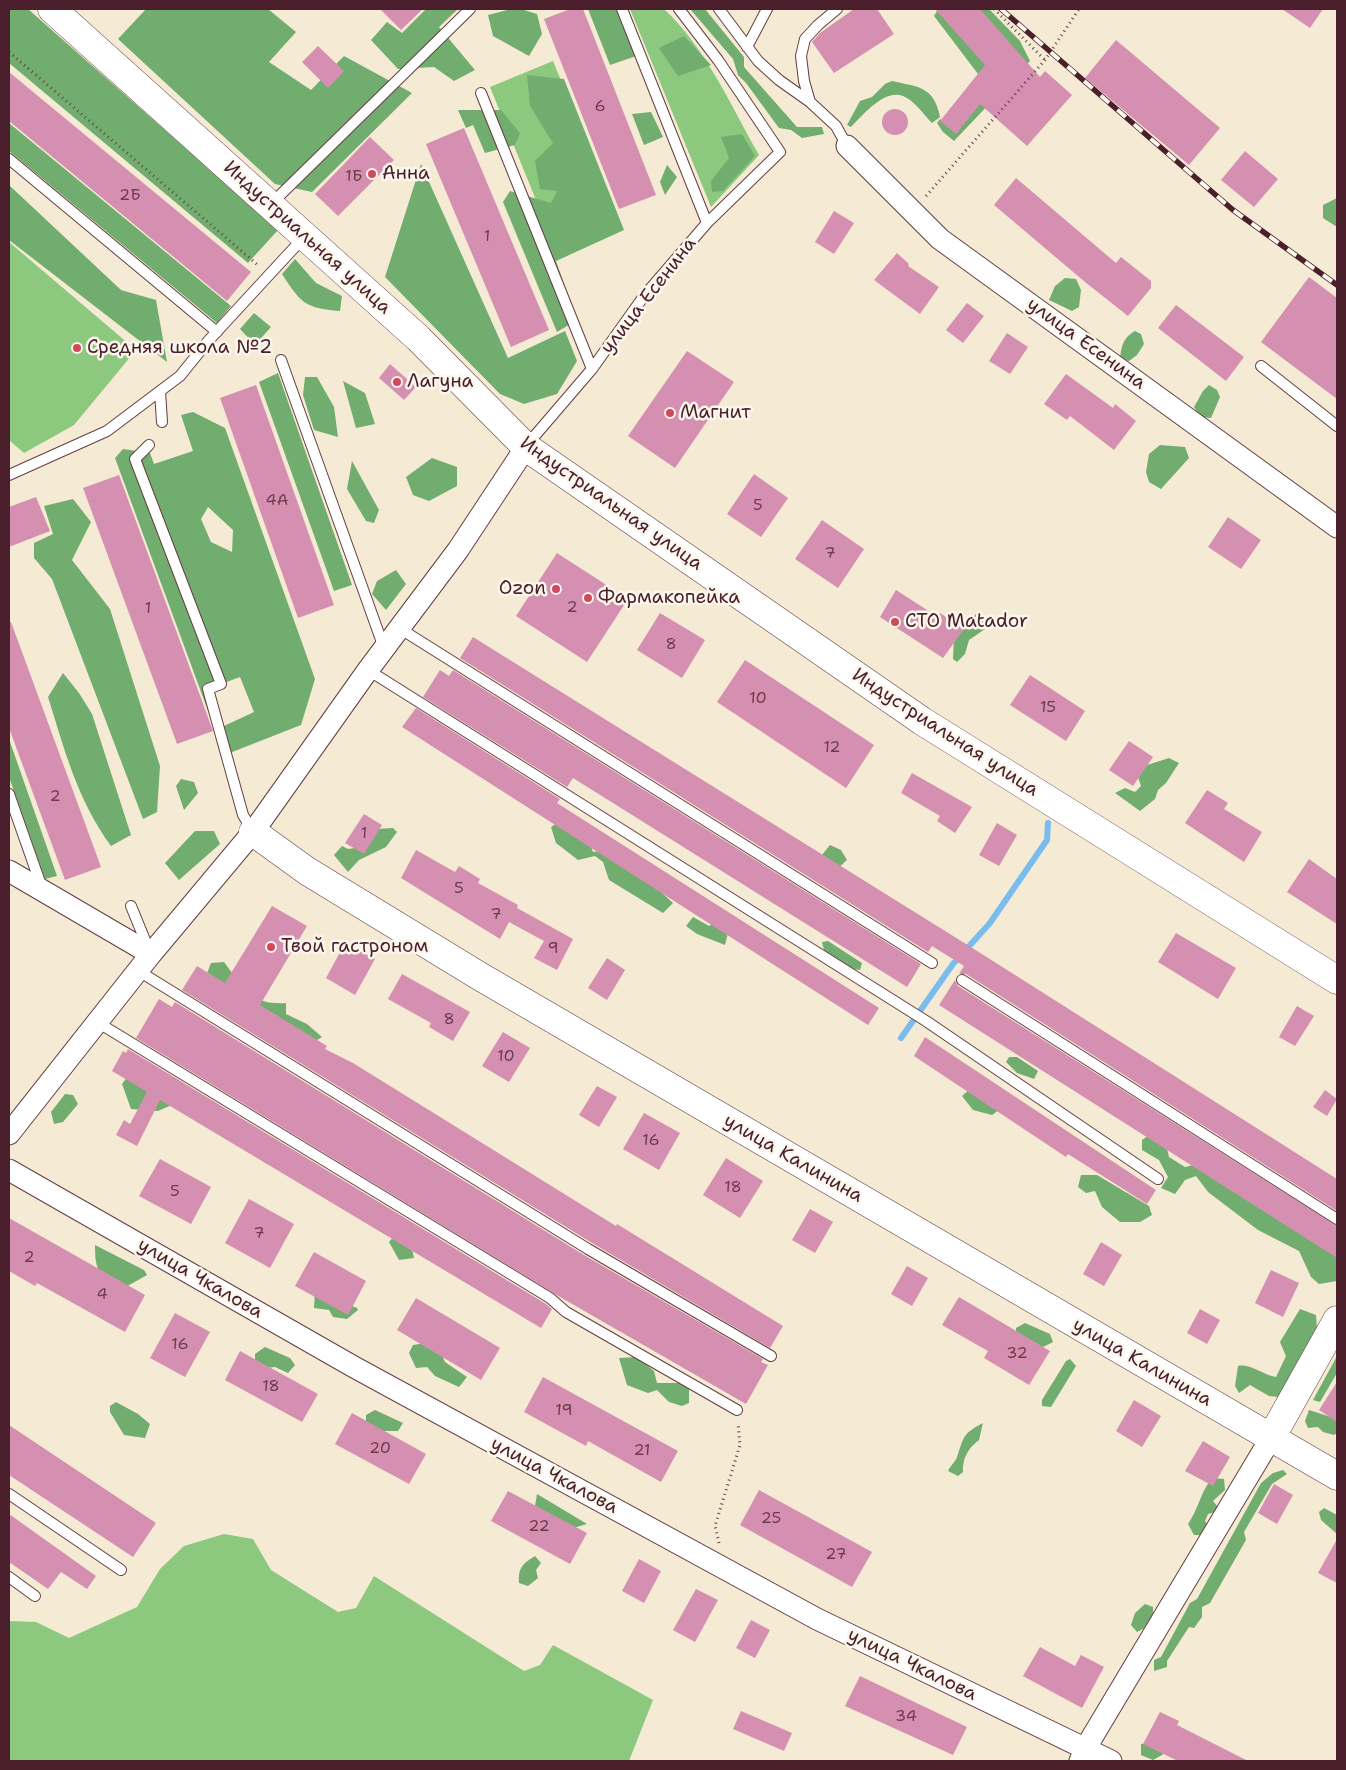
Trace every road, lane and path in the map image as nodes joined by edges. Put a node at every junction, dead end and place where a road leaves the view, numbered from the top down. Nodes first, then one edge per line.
1 (470, 9) edge
2 (622, 9) edge
3 (679, 9) edge
4 (719, 9) edge
5 (767, 9) edge
6 (837, 9) edge
7 (994, 9) edge
8 (1079, 9) edge
9 (57, 11) edge
10 (747, 47) junction
11 (9, 52) edge
12 (1045, 60) junction
13 (481, 93) dead end
14 (810, 102) junction
15 (847, 146) joint
16 (9, 160) edge
17 (271, 204) junction
18 (913, 212) junction
19 (707, 223) junction
20 (306, 235) junction
21 (269, 275) junction
22 (217, 332) junction
23 (281, 360) dead end
24 (1261, 366) dead end
25 (592, 369) junction
26 (160, 391) junction
27 (162, 422) dead end
28 (1337, 426) edge
29 (149, 445) dead end
30 (526, 447) junction
31 (9, 475) edge
32 (1337, 527) edge
33 (399, 628) junction
34 (384, 649) junction
35 (368, 670) junction
36 (9, 794) edge
37 (253, 832) junction
38 (9, 871) edge
39 (43, 891) junction
40 (131, 906) dead end
41 (151, 954) junction
42 (932, 963) dead end
43 (137, 970) junction
44 (962, 980) dead end
45 (1337, 980) edge
46 (97, 1022) junction
47 (9, 1134) edge
48 (9, 1170) edge
49 (1158, 1179) dead end
50 (1337, 1219) edge
51 (1337, 1320) edge
52 (770, 1356) dead end
53 (737, 1410) joint
54 (1271, 1438) junction
55 (1337, 1476) edge
56 (9, 1494) edge
57 (121, 1570) dead end
58 (728, 1570) junction
59 (9, 1577) edge
60 (35, 1596) dead end
61 (1083, 1755) edge
62 (1110, 1761) edge

1 - 17 lane
2 - 19 lane
3 - 19 lane, улица Есенина
4 - 10 lane
5 - 10 lane
6 - 14 lane
7 - 12 path
8 - 12 path
9 - 17 street, Индустриальная улица
10 - 14 lane
11 - 21 path
12 - 18 path
13 - 25 lane
14 - 15 lane
15 - 18 street, улица Есенина
16 - 22 lane
17 - 20 street, Индустриальная улица
18 - 32 street, улица Есенина
19 - 25 lane, улица Есенина
20 - 21 lane
20 - 30 street, Индустриальная улица
21 - 22 lane
22 - 26 lane
23 - 34 lane
24 - 28 lane
25 - 30 lane, улица Есенина
26 - 27 lane
26 - 31 lane
29 - 37 lane
30 - 33 street
30 - 45 street, Индустриальная улица
33 - 34 street
33 - 42 lane
34 - 35 street
35 - 37 street
35 - 49 lane
36 - 39 lane
37 - 41 street
37 - 54 street, улица Калинина
38 - 39 street
39 - 41 street
40 - 41 lane
41 - 43 street
43 - 46 street
43 - 52 lane
44 - 50 lane
46 - 47 street
46 - 53 lane
48 - 58 street, улица Чкалова
51 - 54 street
53 - 58 path
54 - 55 street, улица Калинина
54 - 61 street
56 - 57 lane
58 - 61 street, улица Чкалова
59 - 60 lane
61 - 62 street, улица Чкалова

